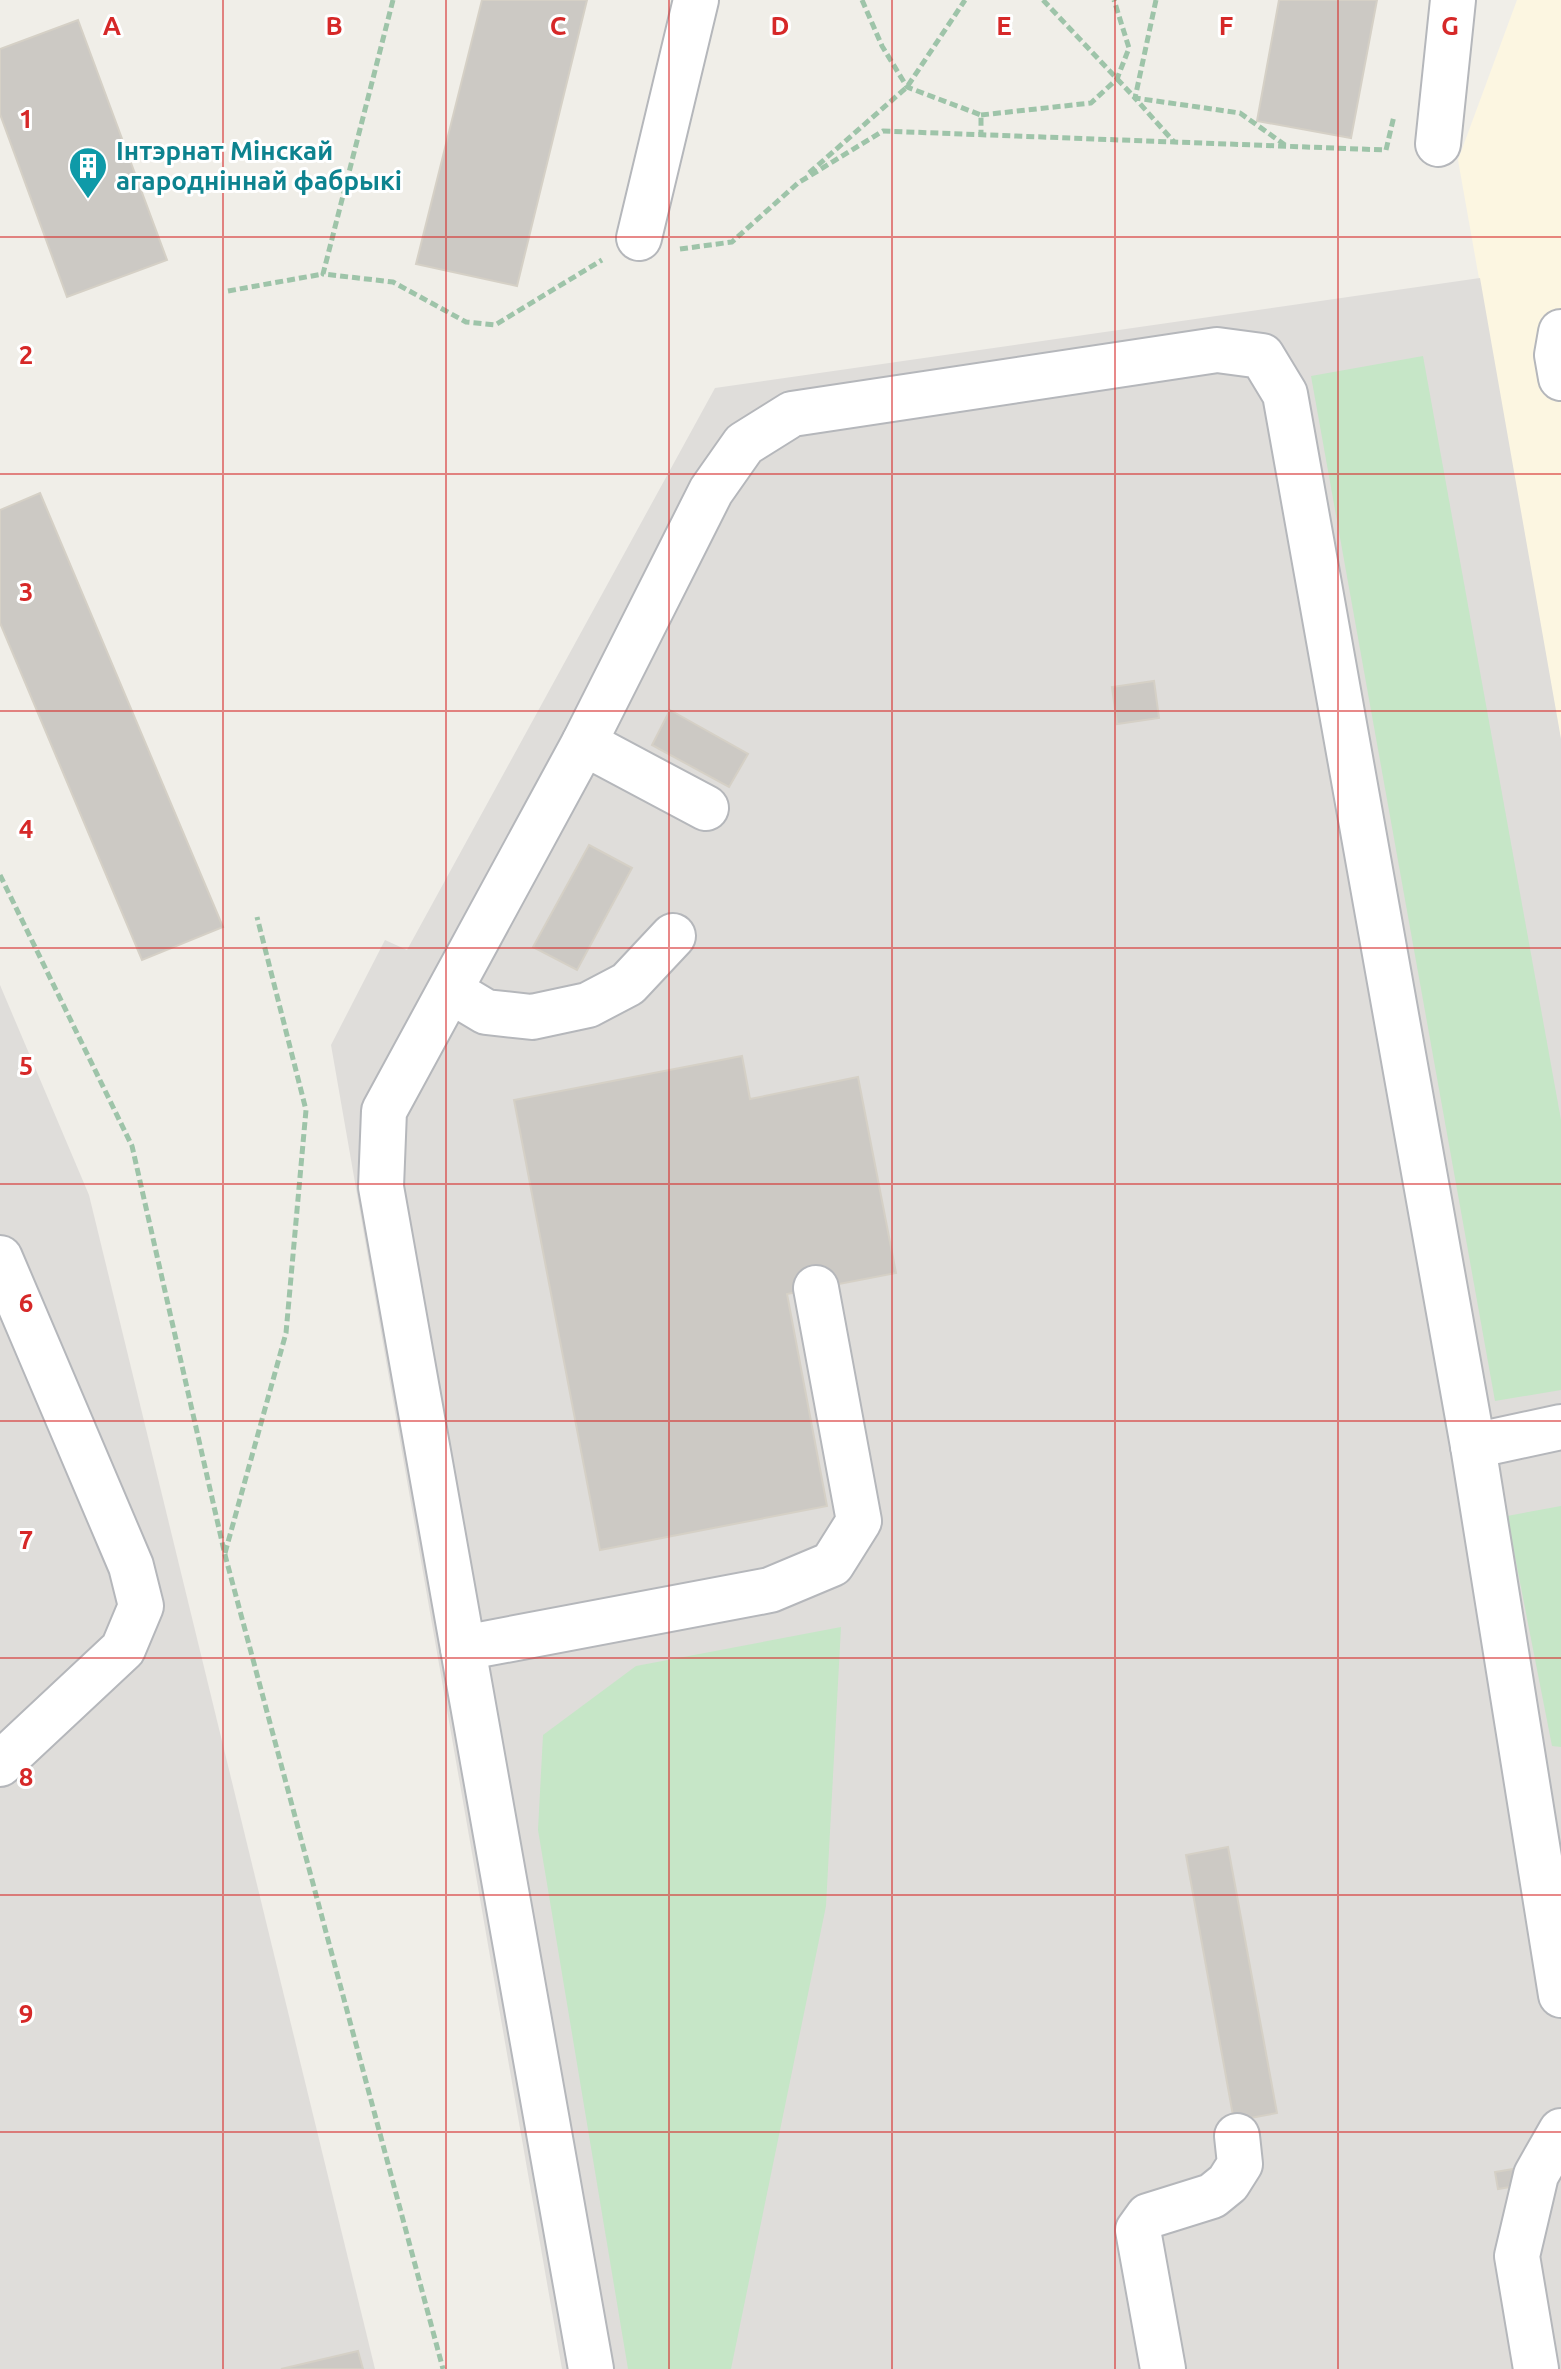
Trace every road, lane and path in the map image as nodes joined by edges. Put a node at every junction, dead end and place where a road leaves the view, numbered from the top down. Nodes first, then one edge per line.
1 (393, 0) edge
2 (696, 0) edge
3 (862, 0) edge
4 (965, 0) edge
5 (1043, 0) edge
6 (1114, 0) edge
7 (1156, 0) edge
8 (1453, 0) edge
9 (1117, 79) junction
10 (907, 87) junction
11 (1135, 98) junction
12 (1397, 106) dead end
13 (981, 115) junction
14 (981, 135) junction
15 (1174, 142) junction
16 (1438, 144) dead end
17 (1286, 146) junction
18 (798, 183) junction
19 (639, 238) junction
20 (323, 274) junction
21 (228, 291) dead end
22 (1561, 332) edge
23 (1561, 378) edge
24 (584, 743) junction
25 (706, 808) dead end
26 (0, 875) edge
27 (257, 917) dead end
28 (673, 936) dead end
29 (451, 991) junction
30 (0, 1258) edge
31 (816, 1288) dead end
32 (1561, 1427) edge
33 (1473, 1446) junction
34 (225, 1555) junction
35 (463, 1648) junction
36 (0, 1764) edge
37 (1545, 1798) edge
38 (1561, 1995) edge
39 (1561, 2131) edge
40 (1237, 2136) dead end
41 (443, 2369) edge
42 (591, 2369) edge
43 (1163, 2369) edge
44 (1536, 2369) edge

1 - 20 path
2 - 19 lane
3 - 10 path
4 - 10 path
5 - 9 path
6 - 9 path
7 - 11 path
8 - 16 lane
9 - 11 path
9 - 13 path
10 - 13 path
10 - 18 path
11 - 15 path
11 - 17 path
12 - 17 path
13 - 14 path
14 - 15 path
14 - 18 path
15 - 17 path
18 - 19 path
19 - 20 path
20 - 21 path
22 - 23 lane
24 - 25 lane
24 - 29 lane
24 - 33 lane
26 - 34 path
27 - 34 path
28 - 29 lane
29 - 35 lane
30 - 36 lane
31 - 35 lane
32 - 33 lane
33 - 37 lane
34 - 41 path
35 - 42 lane
37 - 38 lane
39 - 44 lane
40 - 43 lane

